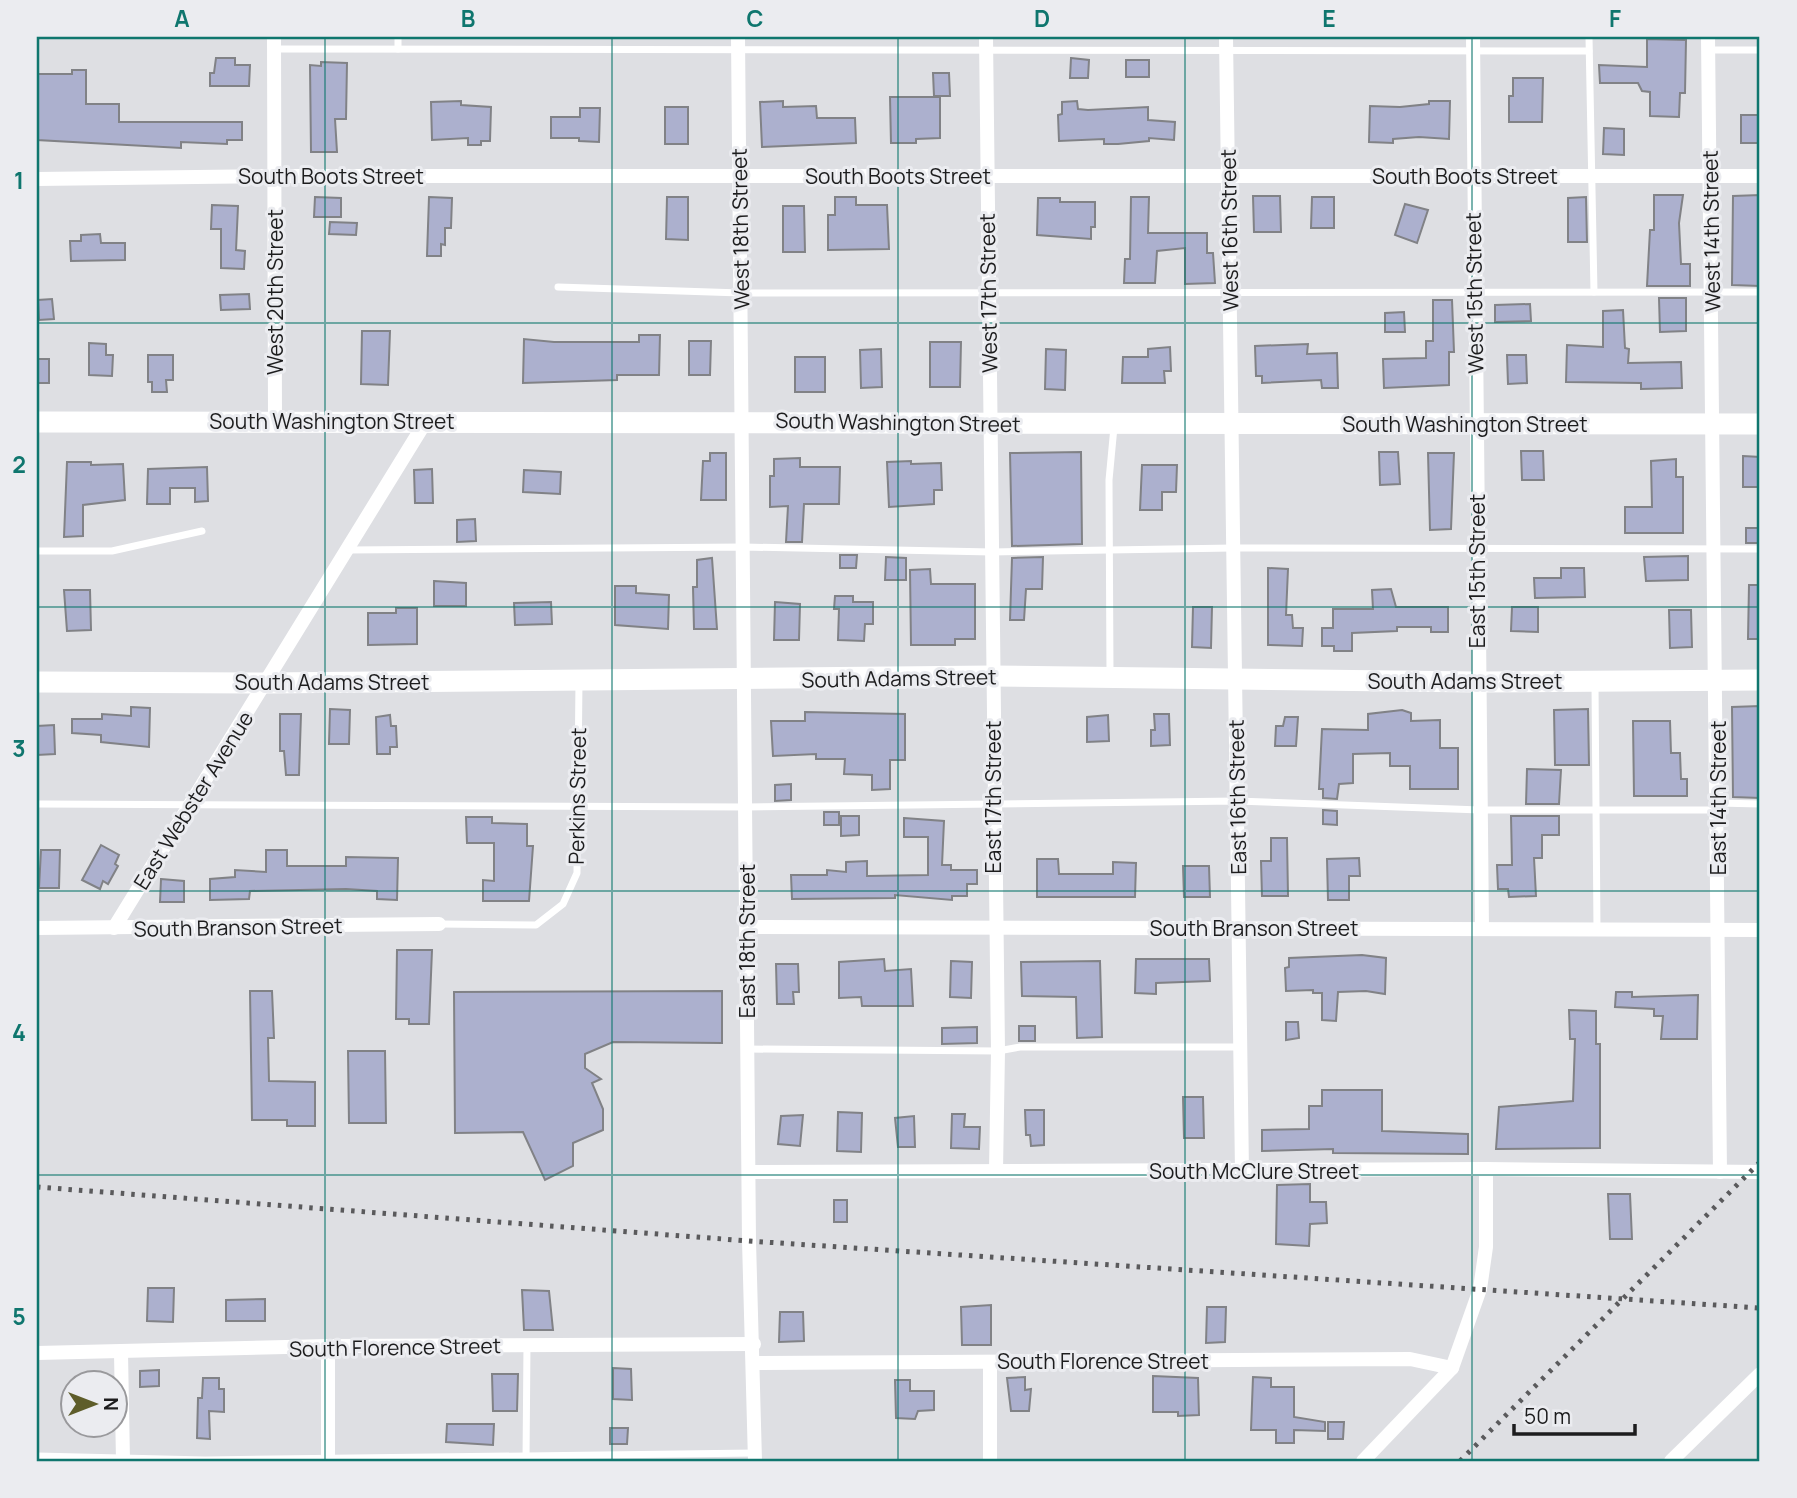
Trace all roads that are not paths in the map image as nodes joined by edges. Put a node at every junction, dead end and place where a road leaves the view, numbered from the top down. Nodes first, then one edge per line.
1 (398, 37) edge
2 (986, 37) edge
3 (1589, 37) edge
4 (274, 43) edge
5 (738, 43) edge
6 (1226, 43) edge
7 (1708, 43) edge
8 (1473, 44) edge
9 (398, 49) junction
10 (1760, 50) edge
11 (1589, 51) junction
12 (986, 52) junction
13 (274, 176) junction
14 (740, 176) junction
15 (986, 176) junction
16 (1228, 176) junction
17 (1473, 176) junction
18 (1591, 176) junction
19 (1710, 176) junction
20 (1760, 176) edge
21 (37, 179) edge
22 (558, 287) dead end
23 (1474, 291) junction
24 (1230, 292) junction
25 (1594, 292) junction
26 (1760, 292) edge
27 (741, 293) junction
28 (988, 293) junction
29 (1712, 293) junction
30 (275, 421) junction
31 (426, 421) junction
32 (743, 421) junction
33 (37, 422) edge
34 (1231, 423) junction
35 (990, 424) junction
36 (1115, 424) junction
37 (1476, 424) junction
38 (1713, 424) junction
39 (1760, 424) edge
40 (202, 531) dead end
41 (744, 547) junction
42 (1233, 548) junction
43 (1476, 548) junction
44 (1760, 549) edge
45 (348, 550) junction
46 (1109, 550) junction
47 (1715, 550) junction
48 (37, 551) edge
49 (992, 552) junction
50 (992, 676) junction
51 (1110, 678) junction
52 (745, 679) junction
53 (1235, 680) junction
54 (1717, 680) junction
55 (1760, 680) edge
56 (579, 681) junction
57 (1595, 681) junction
58 (37, 682) edge
59 (1477, 682) junction
60 (265, 683) junction
61 (1237, 801) junction
62 (191, 803) junction
63 (37, 804) edge
64 (993, 804) junction
65 (1760, 804) edge
66 (577, 806) junction
67 (1718, 806) junction
68 (746, 807) junction
69 (1480, 810) junction
70 (1596, 810) junction
71 (439, 924) joint
72 (747, 926) junction
73 (994, 927) junction
74 (37, 928) edge
75 (114, 928) junction
76 (1239, 928) junction
77 (1482, 929) junction
78 (1597, 929) junction
79 (1719, 930) junction
80 (1760, 930) edge
81 (1240, 1047) junction
82 (748, 1049) junction
83 (998, 1051) junction
84 (1486, 1169) junction
85 (996, 1171) junction
86 (749, 1172) junction
87 (1242, 1172) junction
88 (1720, 1172) junction
89 (1760, 1172) edge
90 (527, 1345) junction
91 (754, 1345) junction
92 (327, 1346) junction
93 (37, 1353) edge
94 (121, 1353) junction
95 (990, 1362) junction
96 (754, 1363) junction
97 (1452, 1368) junction
98 (1760, 1374) edge
99 (37, 1456) edge
100 (755, 1457) edge
101 (123, 1459) edge
102 (328, 1459) edge
103 (526, 1459) edge
104 (990, 1461) edge
105 (1363, 1461) edge
106 (1671, 1461) edge

1 - 9 lane
2 - 12 street, West 17th Street
3 - 11 lane
4 - 9 lane
4 - 13 street, West 20th Street
5 - 9 lane
5 - 12 lane
5 - 14 street, West 18th Street
6 - 8 lane
6 - 12 lane
6 - 16 street, West 16th Street
7 - 10 lane
7 - 19 street, West 14th Street
8 - 11 lane
8 - 17 street, West 15th Street
11 - 18 lane
12 - 15 street, West 17th Street
13 - 14 street, South Boots Street
13 - 21 street, South Boots Street
13 - 30 street, West 20th Street
14 - 15 street, South Boots Street
14 - 27 street, West 18th Street
15 - 16 street, South Boots Street
15 - 28 street, West 17th Street
16 - 17 street, South Boots Street
16 - 24 street, West 16th Street
17 - 18 street, South Boots Street
17 - 23 street, West 15th Street
18 - 19 street, South Boots Street
18 - 25 lane
19 - 20 street, South Boots Street
19 - 29 street, West 14th Street
22 - 27 lane
23 - 24 lane
23 - 25 lane
23 - 37 street, West 15th Street
24 - 28 lane
24 - 34 street, West 16th Street
25 - 29 lane
26 - 29 lane
27 - 28 lane
27 - 32 street, West 18th Street
28 - 35 street, West 17th Street
29 - 38 street, West 14th Street
30 - 31 main road, South Washington Street
30 - 33 main road, South Washington Street
31 - 32 main road, South Washington Street
31 - 45 street, East Webster Avenue
32 - 35 main road, South Washington Street
32 - 41 street, East 18th Street
34 - 36 main road, South Washington Street
34 - 37 main road, South Washington Street
34 - 42 street, East 16th Street
35 - 36 main road, South Washington Street
35 - 49 street, East 17th Street
36 - 46 lane
37 - 38 main road, South Washington Street
37 - 43 street, East 15th Street
38 - 39 main road, South Washington Street
38 - 47 street, East 14th Street
40 - 48 lane
41 - 45 lane
41 - 49 lane
41 - 52 street, East 18th Street
42 - 43 lane
42 - 46 lane
42 - 53 street, East 16th Street
43 - 47 lane
43 - 59 street, East 15th Street
44 - 47 lane
45 - 60 street, East Webster Avenue
46 - 49 lane
46 - 51 lane
47 - 54 street, East 14th Street
49 - 50 street, East 17th Street
50 - 51 main road, South Adams Street
50 - 52 main road, South Adams Street
50 - 64 street, East 17th Street
51 - 53 main road, South Adams Street
52 - 56 main road, South Adams Street
52 - 68 street, East 18th Street
53 - 59 main road, South Adams Street
53 - 61 street, East 16th Street
54 - 55 main road, South Adams Street
54 - 57 main road, South Adams Street
54 - 67 street, East 14th Street
56 - 60 main road, South Adams Street
56 - 66 lane, Perkins Street
57 - 59 main road, South Adams Street
57 - 70 lane
58 - 60 main road, South Adams Street
59 - 69 street, East 15th Street
60 - 62 street, East Webster Avenue
61 - 64 lane
61 - 69 lane
61 - 76 street, East 16th Street
62 - 63 lane
62 - 66 lane
62 - 75 street, East Webster Avenue
64 - 68 lane
64 - 73 street, East 17th Street
65 - 67 lane
66 - 68 lane
66 - 71 lane, Perkins Street
67 - 70 lane
67 - 79 street, East 14th Street
68 - 72 street, East 18th Street
69 - 70 lane
69 - 77 street, East 15th Street
70 - 78 lane
71 - 75 street, South Branson Street
72 - 73 street, South Branson Street
72 - 82 street, East 18th Street
73 - 76 street, South Branson Street
73 - 83 street, East 17th Street
74 - 75 street, South Branson Street
76 - 77 street, South Branson Street
76 - 81 street, East 16th Street
77 - 78 street, South Branson Street
78 - 79 street, South Branson Street
79 - 80 street, South Branson Street
79 - 88 street, East 14th Street
81 - 83 lane
81 - 87 street, East 16th Street
82 - 83 lane
82 - 86 street, East 18th Street
83 - 85 street, East 17th Street
84 - 87 street, South McClure Street
84 - 88 street, South McClure Street
84 - 97 street
85 - 86 street, South McClure Street
85 - 87 street, South McClure Street
86 - 91 street, East 18th Street
88 - 89 street, South McClure Street
90 - 91 street, South Florence Street
90 - 92 street, South Florence Street
90 - 103 lane
91 - 96 street, East 18th Street
92 - 94 street, South Florence Street
92 - 102 street
93 - 94 street, South Florence Street
94 - 101 street
95 - 96 street, South Florence Street
95 - 97 street, South Florence Street
95 - 104 street
96 - 100 street, East 18th Street
97 - 105 street
98 - 106 street
99 - 101 lane
100 - 103 lane
101 - 102 lane
102 - 103 lane

